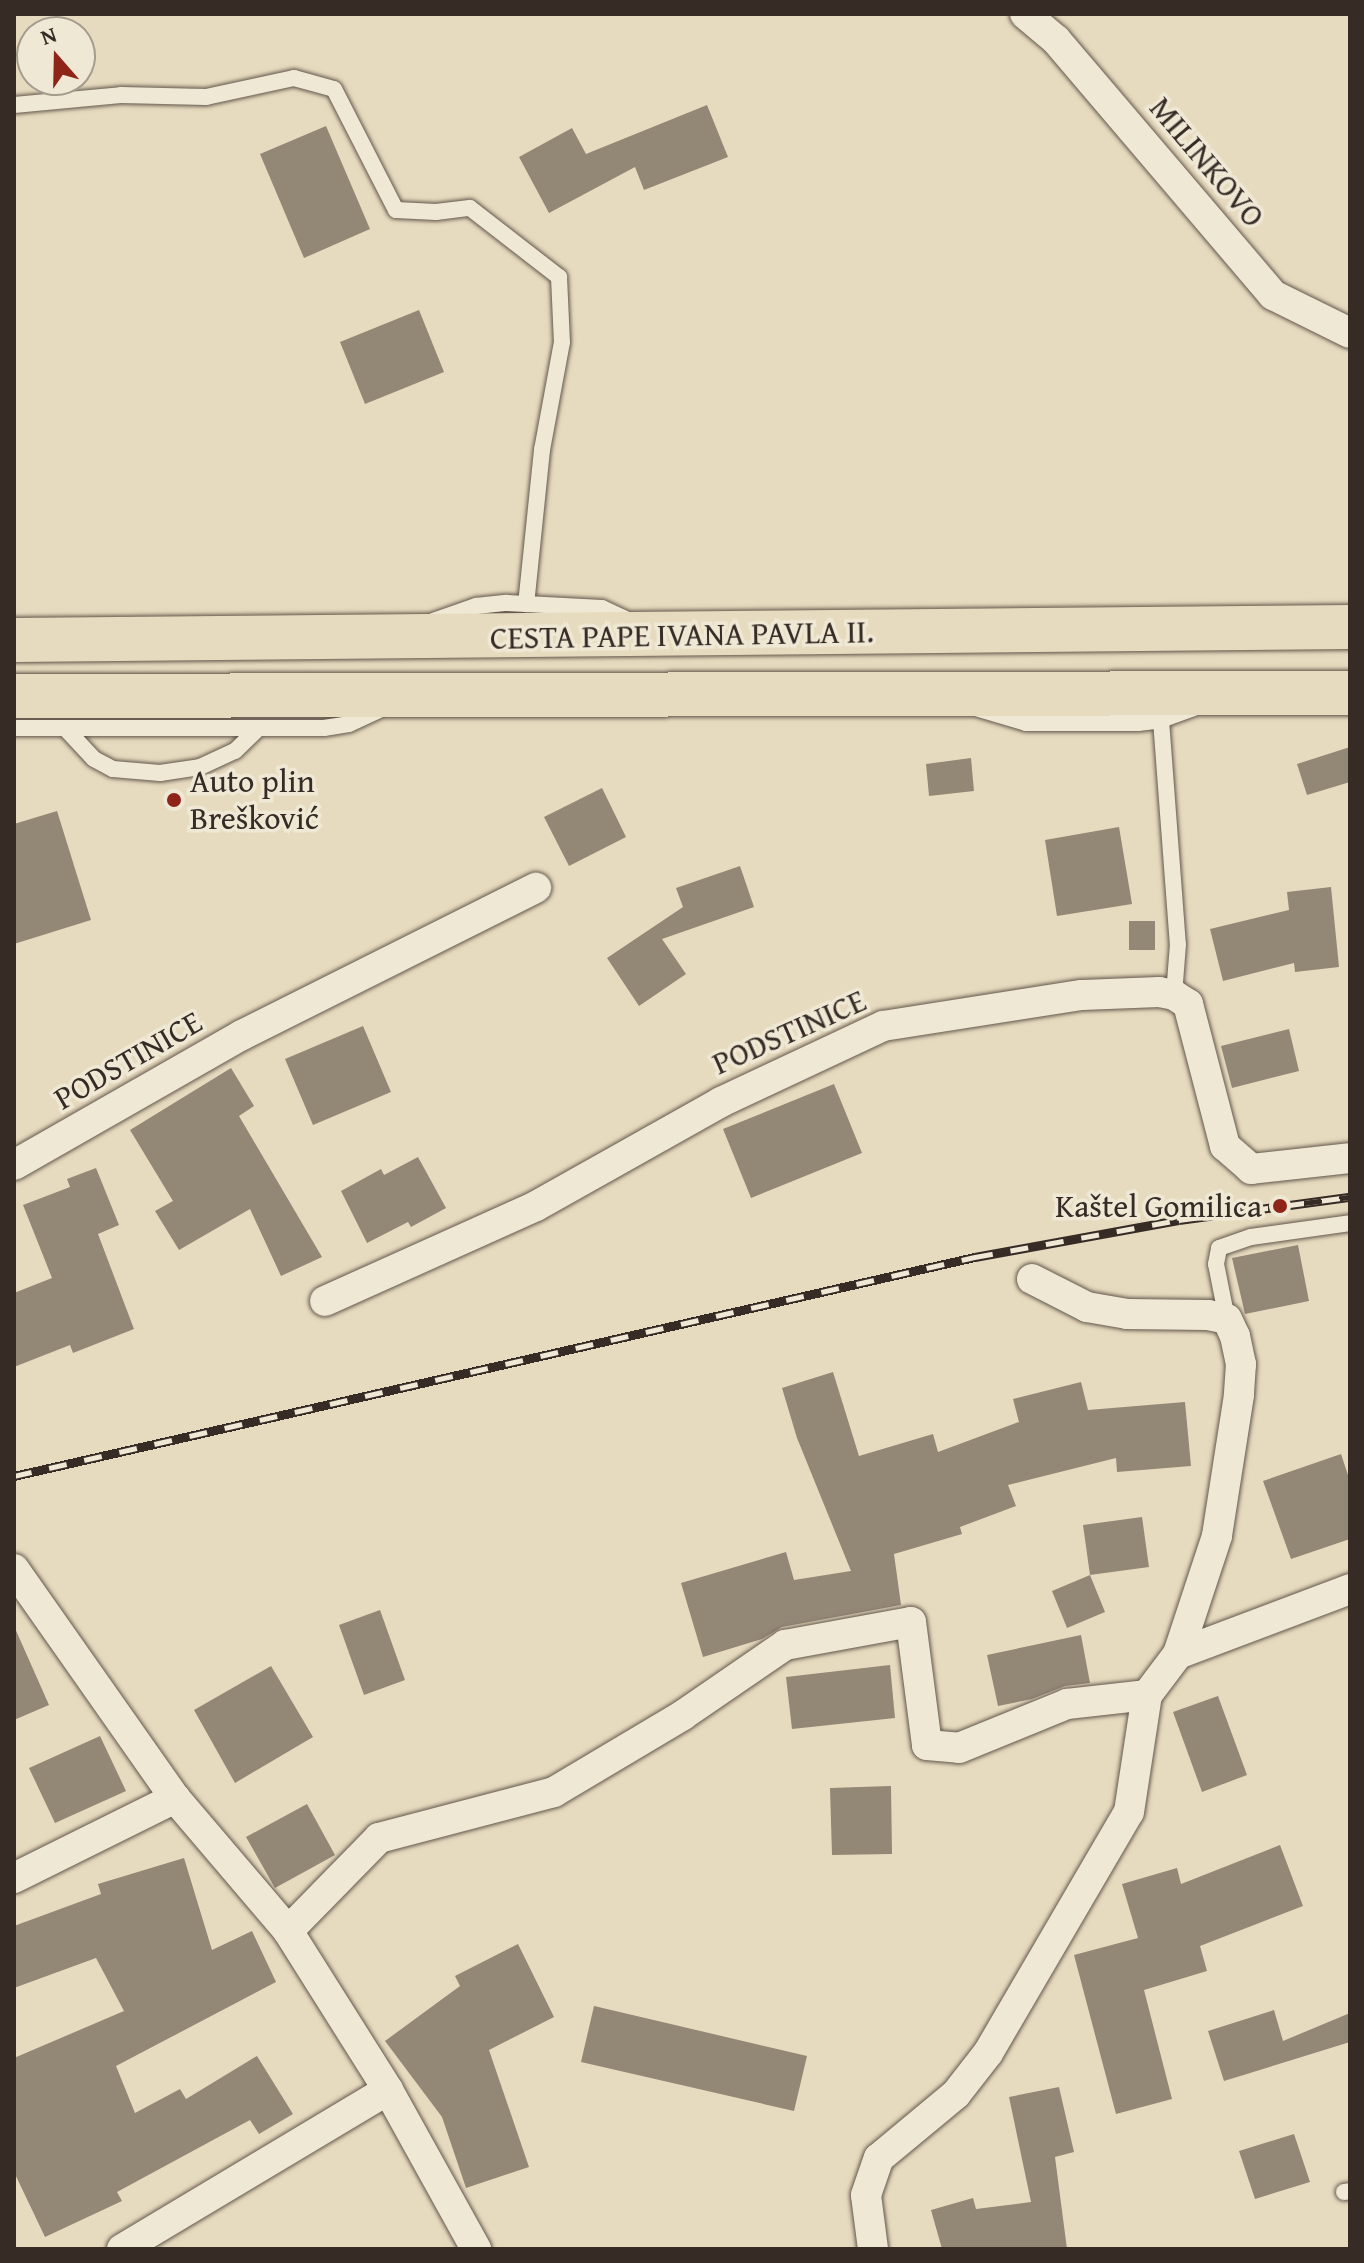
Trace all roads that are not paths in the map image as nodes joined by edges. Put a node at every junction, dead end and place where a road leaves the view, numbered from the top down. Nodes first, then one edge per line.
1 (1025, 14) edge
2 (14, 105) edge
3 (1350, 333) edge
4 (526, 604) junction
5 (1350, 627) edge
6 (663, 636) junction
7 (387, 638) junction
8 (14, 640) edge
9 (1223, 693) junction
10 (1350, 693) edge
11 (955, 694) junction
12 (405, 695) junction
13 (14, 696) edge
14 (1161, 720) junction
15 (14, 728) edge
16 (65, 728) junction
17 (259, 728) junction
18 (536, 888) dead end
19 (1174, 995) junction
20 (1350, 1158) edge
21 (14, 1165) edge
22 (1350, 1223) edge
23 (1032, 1279) dead end
24 (325, 1301) dead end
25 (1227, 1319) junction
26 (14, 1569) edge
27 (1350, 1589) edge
28 (1178, 1654) junction
29 (1147, 1695) junction
30 (175, 1798) junction
31 (14, 1878) edge
32 (288, 1931) junction
33 (388, 2090) junction
34 (122, 2249) edge
35 (476, 2249) edge
36 (873, 2249) edge

1 - 3 street, MILINKOVO
2 - 4 lane
4 - 6 lane
4 - 7 lane
5 - 6 main road, CESTA PAPE IVANA PAVLA II.
6 - 7 main road, CESTA PAPE IVANA PAVLA II.
7 - 8 main road, CESTA PAPE IVANA PAVLA II.
9 - 10 main road, CESTA PAPE IVANA PAVLA II.
9 - 11 main road, CESTA PAPE IVANA PAVLA II.
9 - 14 lane
11 - 12 main road, CESTA PAPE IVANA PAVLA II.
11 - 14 lane
12 - 13 main road, CESTA PAPE IVANA PAVLA II.
12 - 17 lane
14 - 19 lane
15 - 16 lane
16 - 17 lane
16 - 17 lane
18 - 21 street, PODSTINICE
19 - 20 street
19 - 24 street, PODSTINICE
22 - 25 lane
23 - 25 street
25 - 28 street
26 - 30 street
27 - 28 street
28 - 29 street
29 - 32 street
29 - 36 street
30 - 31 street
30 - 32 street
32 - 33 street
33 - 34 street
33 - 35 street

